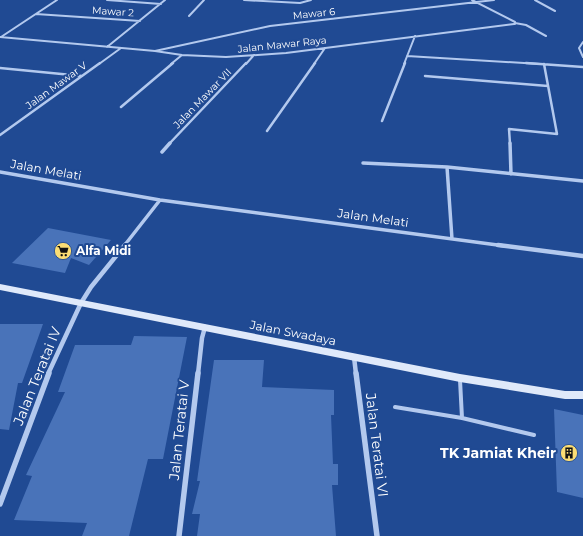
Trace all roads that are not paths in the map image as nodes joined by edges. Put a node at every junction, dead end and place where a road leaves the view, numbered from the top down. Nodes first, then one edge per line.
1 (58, 0) edge
2 (107, 0) edge
3 (165, 0) edge
4 (204, 0) edge
5 (244, 0) edge
6 (256, 0) edge
7 (311, 0) edge
8 (472, 0) edge
9 (494, 0) edge
10 (535, 0) edge
11 (477, 3) junction
12 (161, 4) junction
13 (252, 5) dead end
14 (555, 11) dead end
15 (36, 14) junction
16 (189, 16) dead end
17 (140, 21) junction
18 (515, 23) junction
19 (415, 36) junction
20 (546, 36) dead end
21 (0, 37) edge
22 (583, 42) edge
23 (107, 47) junction
24 (121, 48) junction
25 (325, 48) junction
26 (155, 51) junction
27 (182, 55) junction
28 (254, 55) junction
29 (407, 56) junction
30 (583, 57) edge
31 (544, 64) junction
32 (583, 67) edge
33 (0, 68) edge
34 (82, 76) junction
35 (425, 76) dead end
36 (548, 86) junction
37 (121, 106) dead end
38 (382, 121) dead end
39 (267, 131) dead end
40 (0, 135) edge
41 (162, 152) dead end
42 (363, 163) dead end
43 (447, 167) junction
44 (0, 172) edge
45 (510, 174) junction
46 (583, 181) edge
47 (160, 200) junction
48 (452, 239) junction
49 (583, 256) edge
50 (0, 287) edge
51 (81, 303) junction
52 (205, 327) junction
53 (354, 357) junction
54 (460, 378) junction
55 (583, 395) edge
56 (395, 407) dead end
57 (462, 418) junction
58 (534, 435) dead end
59 (0, 504) edge
60 (179, 536) edge
61 (377, 536) edge

1 - 15 street
2 - 12 street
3 - 12 street
4 - 16 street
5 - 6 street
6 - 7 street
6 - 13 street
8 - 11 street
9 - 11 street, Mawar 6
10 - 14 street
11 - 18 street
11 - 26 street, Mawar 6
12 - 17 street
15 - 17 street, Mawar 2
15 - 21 street
17 - 23 street
18 - 19 street, Jalan Mawar Raya
18 - 20 street
19 - 25 street, Jalan Mawar Raya
19 - 29 street
21 - 23 street, Jalan Mawar Raya
22 - 30 street
23 - 24 street, Jalan Mawar Raya
24 - 26 street, Jalan Mawar Raya
24 - 34 street, Jalan Mawar V
25 - 28 street, Jalan Mawar Raya
25 - 39 street
26 - 27 street, Jalan Mawar Raya
27 - 28 street, Jalan Mawar Raya
27 - 37 street
28 - 41 street, Jalan Mawar VII
29 - 31 street
29 - 38 street
31 - 32 street
31 - 36 street
33 - 34 street
34 - 40 street, Jalan Mawar V
35 - 36 street
36 - 45 street
42 - 43 street
43 - 45 street
43 - 48 street
44 - 47 street, Jalan Melati
45 - 46 street
47 - 48 street, Jalan Melati
47 - 51 street
48 - 49 street, Jalan Melati
50 - 51 street, Jalan Swadaya
51 - 52 street, Jalan Swadaya
51 - 59 street, Jalan Teratai IV
52 - 53 street, Jalan Swadaya
52 - 60 street, Jalan Teratai V
53 - 54 street, Jalan Swadaya
53 - 61 street, Jalan Teratai VI
54 - 55 street, Jalan Swadaya
54 - 57 lane
56 - 57 lane
57 - 58 lane

